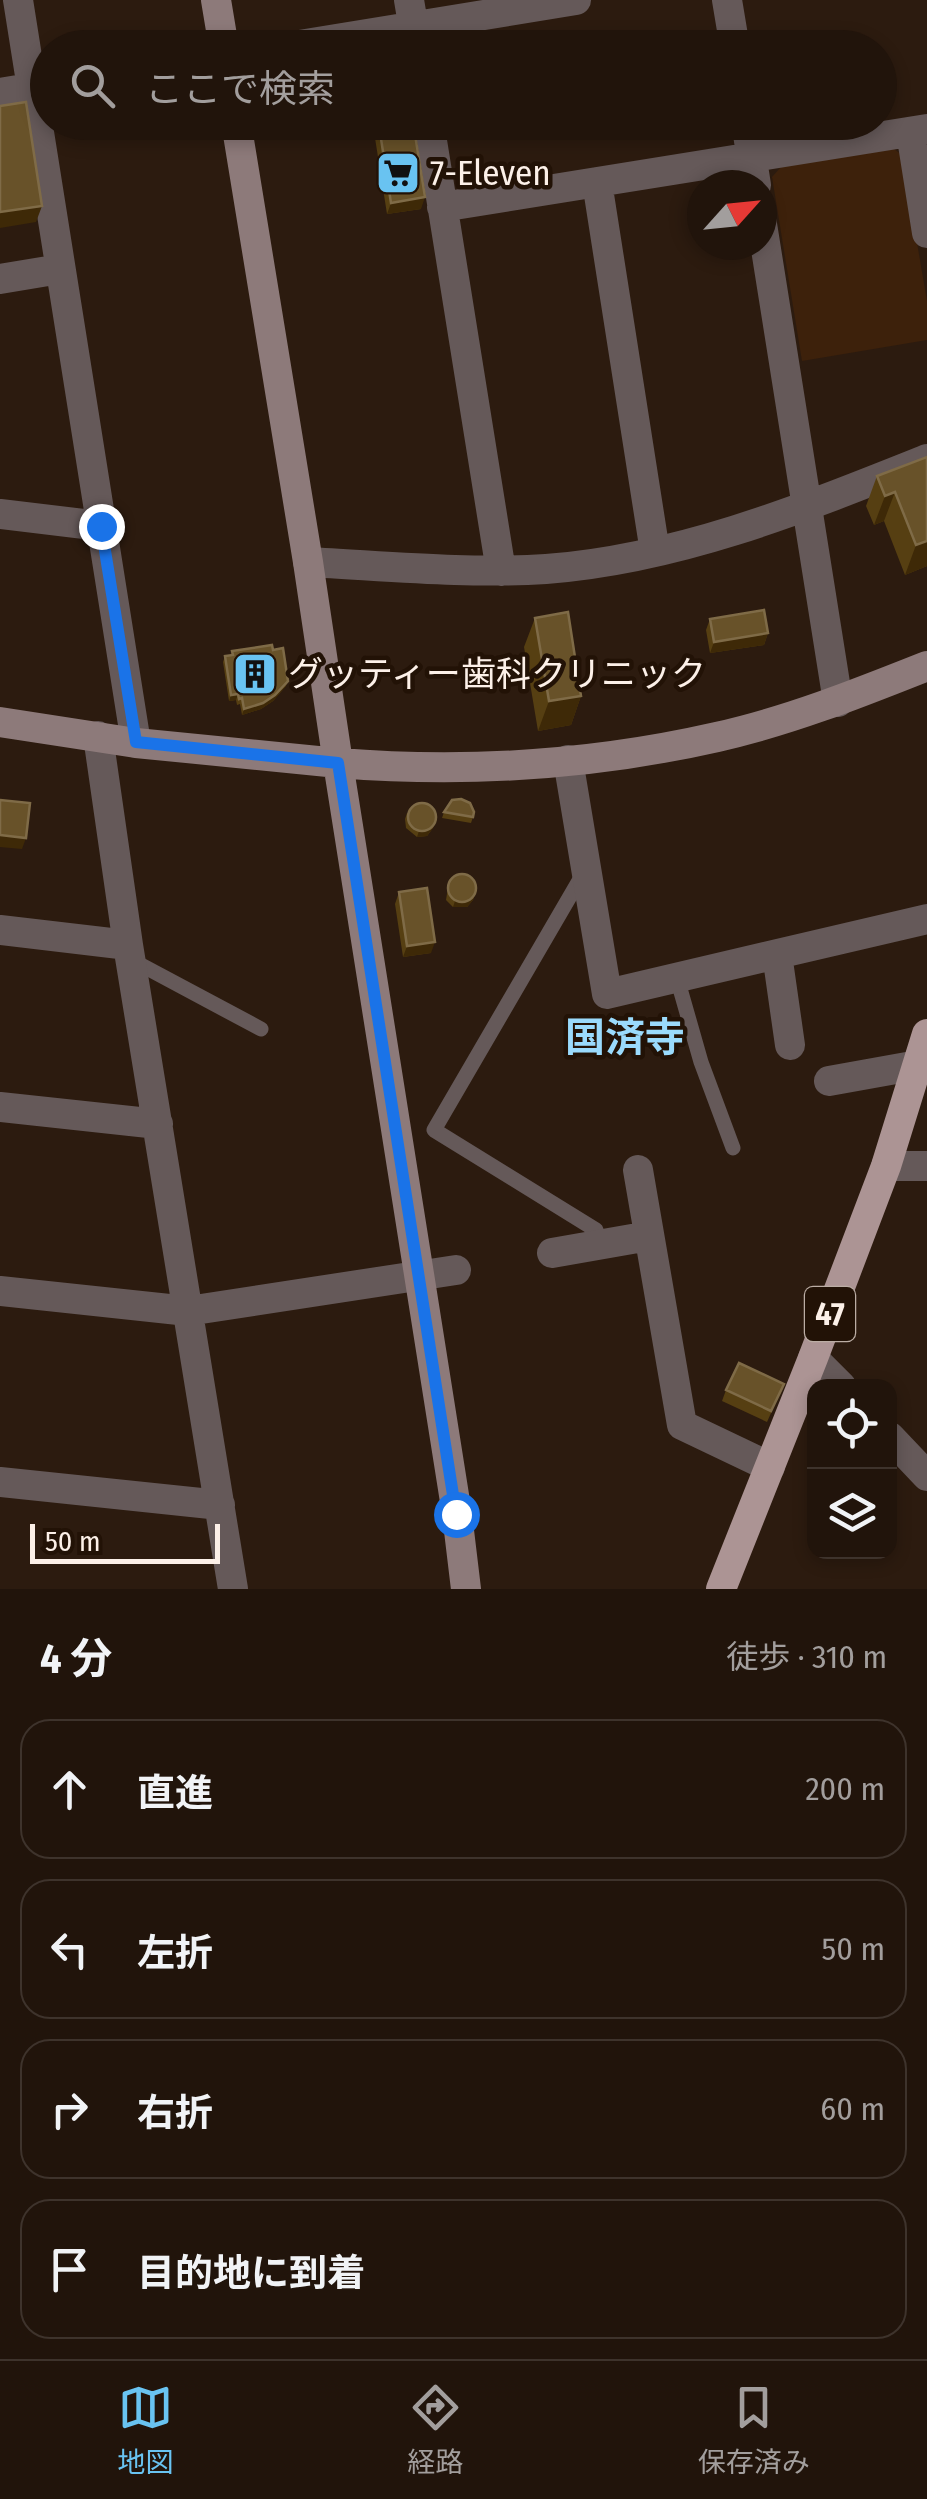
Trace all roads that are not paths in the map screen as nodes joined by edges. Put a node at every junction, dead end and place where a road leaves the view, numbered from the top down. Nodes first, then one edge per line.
1 (18, 0) edge
2 (216, 0) edge
3 (576, 0) edge
4 (727, 0) edge
5 (413, 25) edge
6 (221, 30) edge
7 (385, 30) edge
8 (731, 30) edge
9 (30, 47) edge
10 (30, 88) edge
11 (0, 93) edge
12 (919, 131) edge
13 (46, 140) edge
14 (239, 140) edge
15 (432, 140) edge
16 (749, 140) edge
17 (882, 140) edge
18 (754, 170) edge
19 (758, 170) edge
20 (687, 176) edge
21 (597, 182) junction
22 (442, 207) junction
23 (927, 232) edge
24 (768, 260) edge
25 (60, 269) junction
26 (0, 280) edge
27 (927, 458) edge
28 (807, 507) junction
29 (0, 514) edge
30 (101, 526) junction
31 (655, 552) junction
32 (308, 562) junction
33 (500, 571) junction
34 (927, 666) edge
35 (838, 702) junction
36 (0, 722) edge
37 (98, 736) junction
38 (136, 742) junction
39 (568, 760) junction
40 (338, 763) junction
41 (586, 868) junction
42 (927, 919) edge
43 (0, 930) edge
44 (129, 952) junction
45 (777, 954) junction
46 (676, 978) junction
47 (261, 1028) dead end
48 (927, 1034) edge
49 (790, 1044) dead end
50 (918, 1065) junction
51 (829, 1081) dead end
52 (0, 1108) edge
53 (158, 1124) junction
54 (733, 1148) dead end
55 (886, 1166) junction
56 (927, 1166) edge
57 (638, 1170) dead end
58 (596, 1230) dead end
59 (649, 1236) junction
60 (552, 1253) dead end
61 (456, 1270) dead end
62 (420, 1276) junction
63 (0, 1291) edge
64 (188, 1311) junction
65 (814, 1358) junction
66 (834, 1379) edge
67 (897, 1444) edge
68 (770, 1467) junction
69 (927, 1476) edge
70 (0, 1482) edge
71 (220, 1505) junction
72 (233, 1589) edge
73 (466, 1589) edge
74 (721, 1589) edge

1 - 9 street
2 - 6 street
3 - 5 street
4 - 8 street
5 - 7 street
10 - 11 street
12 - 23 street
13 - 25 street
14 - 32 street
15 - 22 street
16 - 18 street
17 - 19 street
20 - 21 street
21 - 22 street
21 - 31 street
22 - 33 street
24 - 28 street
25 - 26 street
25 - 30 street
27 - 28 street
28 - 31 street
28 - 35 street
29 - 30 street
30 - 38 street
31 - 33 street
32 - 33 street
32 - 40 street
34 - 35 street
35 - 39 street
36 - 37 street
37 - 38 street
37 - 44 street
38 - 40 street
39 - 40 street
39 - 41 street
40 - 62 street
41 - 46 street
41 - 58 lane
42 - 45 street
43 - 44 street
44 - 47 lane
44 - 53 street
45 - 46 street
45 - 49 street
46 - 54 lane
48 - 50 main road, 47
50 - 51 street
50 - 55 main road, 47
52 - 53 street
53 - 64 street
55 - 56 street
55 - 65 main road, 47
57 - 59 street
59 - 60 street
59 - 68 street
61 - 62 street
62 - 64 street
62 - 73 street
63 - 64 street
64 - 71 street
65 - 66 street
65 - 68 main road, 47
67 - 69 street
68 - 74 main road, 47
70 - 71 street
71 - 72 street

